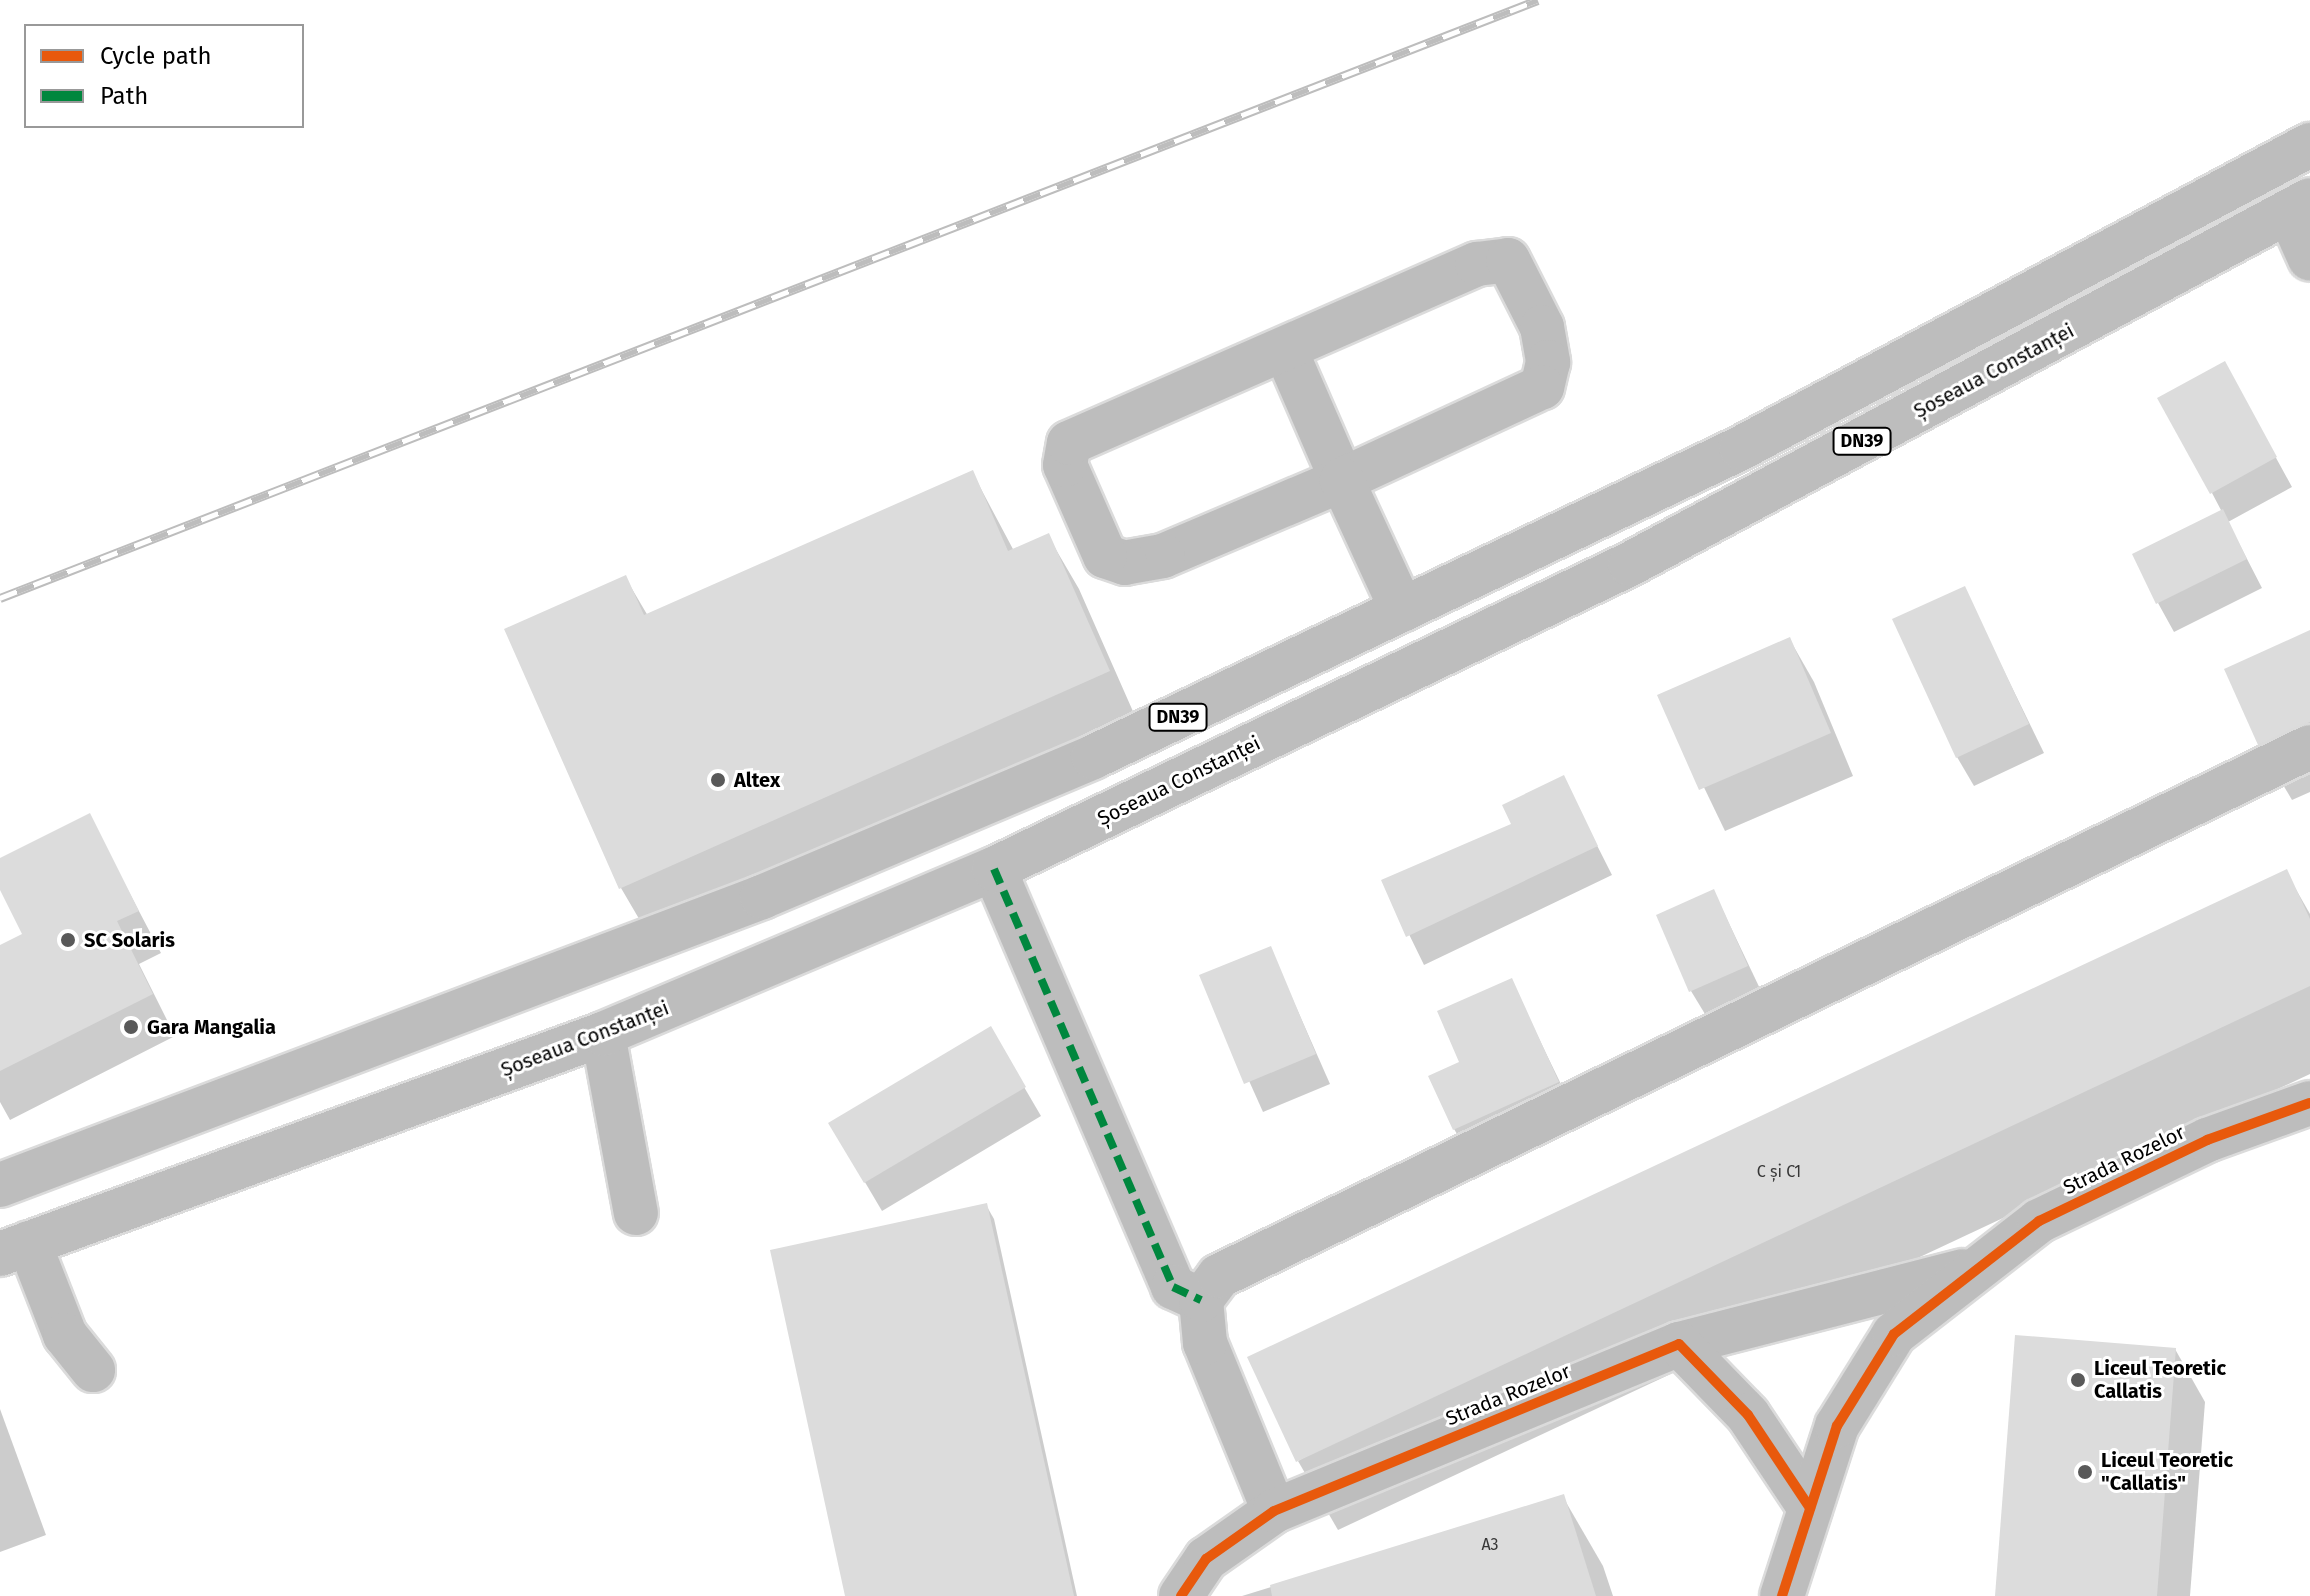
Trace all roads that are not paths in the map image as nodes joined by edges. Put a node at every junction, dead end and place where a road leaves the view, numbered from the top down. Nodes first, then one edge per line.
1 (2310, 145) edge
2 (2299, 206) edge
3 (2310, 259) edge
4 (1285, 349) junction
5 (1342, 480) junction
6 (1402, 610) junction
7 (2310, 747) edge
8 (994, 869) junction
9 (603, 1034) junction
10 (2310, 1103) edge
11 (0, 1185) edge
12 (636, 1213) dead end
13 (15, 1248) edge
14 (1973, 1268) junction
15 (1201, 1300) junction
16 (1679, 1344) junction
17 (93, 1370) dead end
18 (1810, 1508) junction
19 (1274, 1511) junction
20 (1181, 1596) edge
21 (1782, 1596) edge

1 - 6 main road, DN39
2 - 3 main road
2 - 8 main road, Șoseaua Constanței / DN39
4 - 5 main road
4 - 5 main road
4 - 5 main road
5 - 6 main road
6 - 11 main road, DN39
7 - 15 main road
8 - 9 main road, Șoseaua Constanței / DN39
8 - 15 main road
9 - 12 main road
9 - 13 main road, Șoseaua Constanței / DN39
10 - 14 main road, Strada Rozelor
13 - 17 main road
14 - 16 main road, Strada Rozelor
14 - 18 main road, Strada Rozelor
15 - 19 main road
16 - 18 main road
16 - 19 main road, Strada Rozelor
18 - 21 main road, Strada Rozelor
19 - 20 main road, Strada Rozelor

